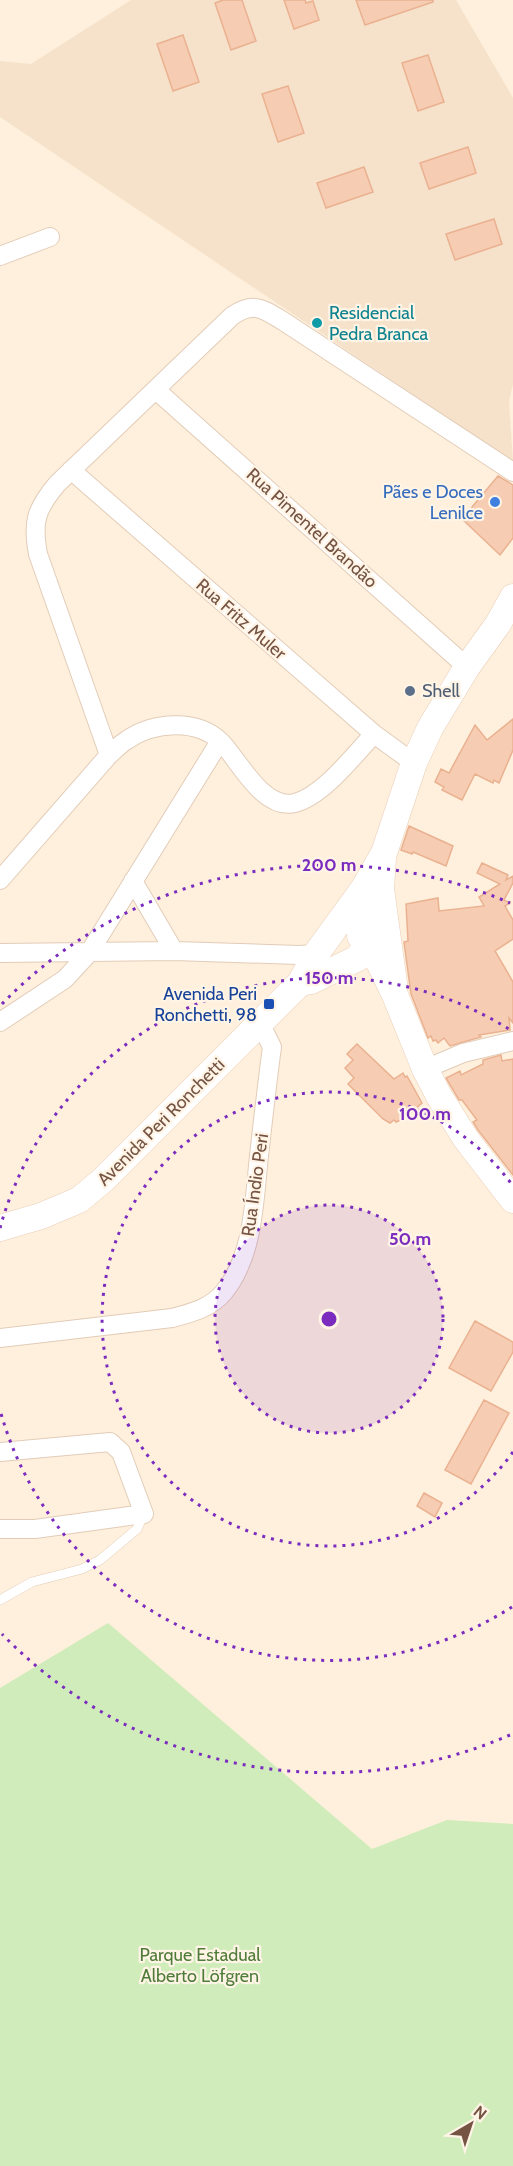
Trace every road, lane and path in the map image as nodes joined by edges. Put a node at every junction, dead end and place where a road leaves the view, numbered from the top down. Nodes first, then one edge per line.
1 (50, 237) dead end
2 (0, 256) edge
3 (156, 390) junction
4 (71, 470) junction
5 (513, 472) edge
6 (513, 597) edge
7 (506, 620) edge
8 (467, 667) junction
9 (374, 734) junction
10 (220, 741) junction
11 (109, 754) junction
12 (414, 763) junction
13 (0, 880) edge
14 (133, 880) junction
15 (373, 889) junction
16 (373, 942) junction
17 (174, 951) junction
18 (0, 953) edge
19 (89, 953) junction
20 (316, 954) junction
21 (300, 983) junction
22 (0, 1022) edge
23 (260, 1023) junction
24 (513, 1041) edge
25 (424, 1070) junction
26 (513, 1200) edge
27 (0, 1228) edge
28 (0, 1338) edge
29 (0, 1452) edge
30 (144, 1514) junction
31 (0, 1529) edge
32 (0, 1600) edge

1 - 2 street
3 - 4 street
3 - 5 street
3 - 8 street, Rua Pimentel Brandão
4 - 9 street, Rua Fritz Muler
4 - 11 street
6 - 7 main road
7 - 8 main road
8 - 12 main road
9 - 10 street
9 - 12 street, Rua Fritz Muler
10 - 11 street
10 - 14 street
11 - 13 street
12 - 15 main road
14 - 17 street
14 - 19 street
15 - 16 main road
15 - 16 main road
15 - 20 main road
16 - 20 main road
16 - 21 main road
16 - 25 main road
17 - 19 street
17 - 20 street
18 - 19 street
19 - 22 street
20 - 21 main road
21 - 23 main road, Avenida Peri Ronchetti
23 - 27 main road, Avenida Peri Ronchetti
23 - 28 street, Rua Índio Peri
24 - 25 street
25 - 26 main road
29 - 30 street
30 - 31 street
30 - 32 lane

